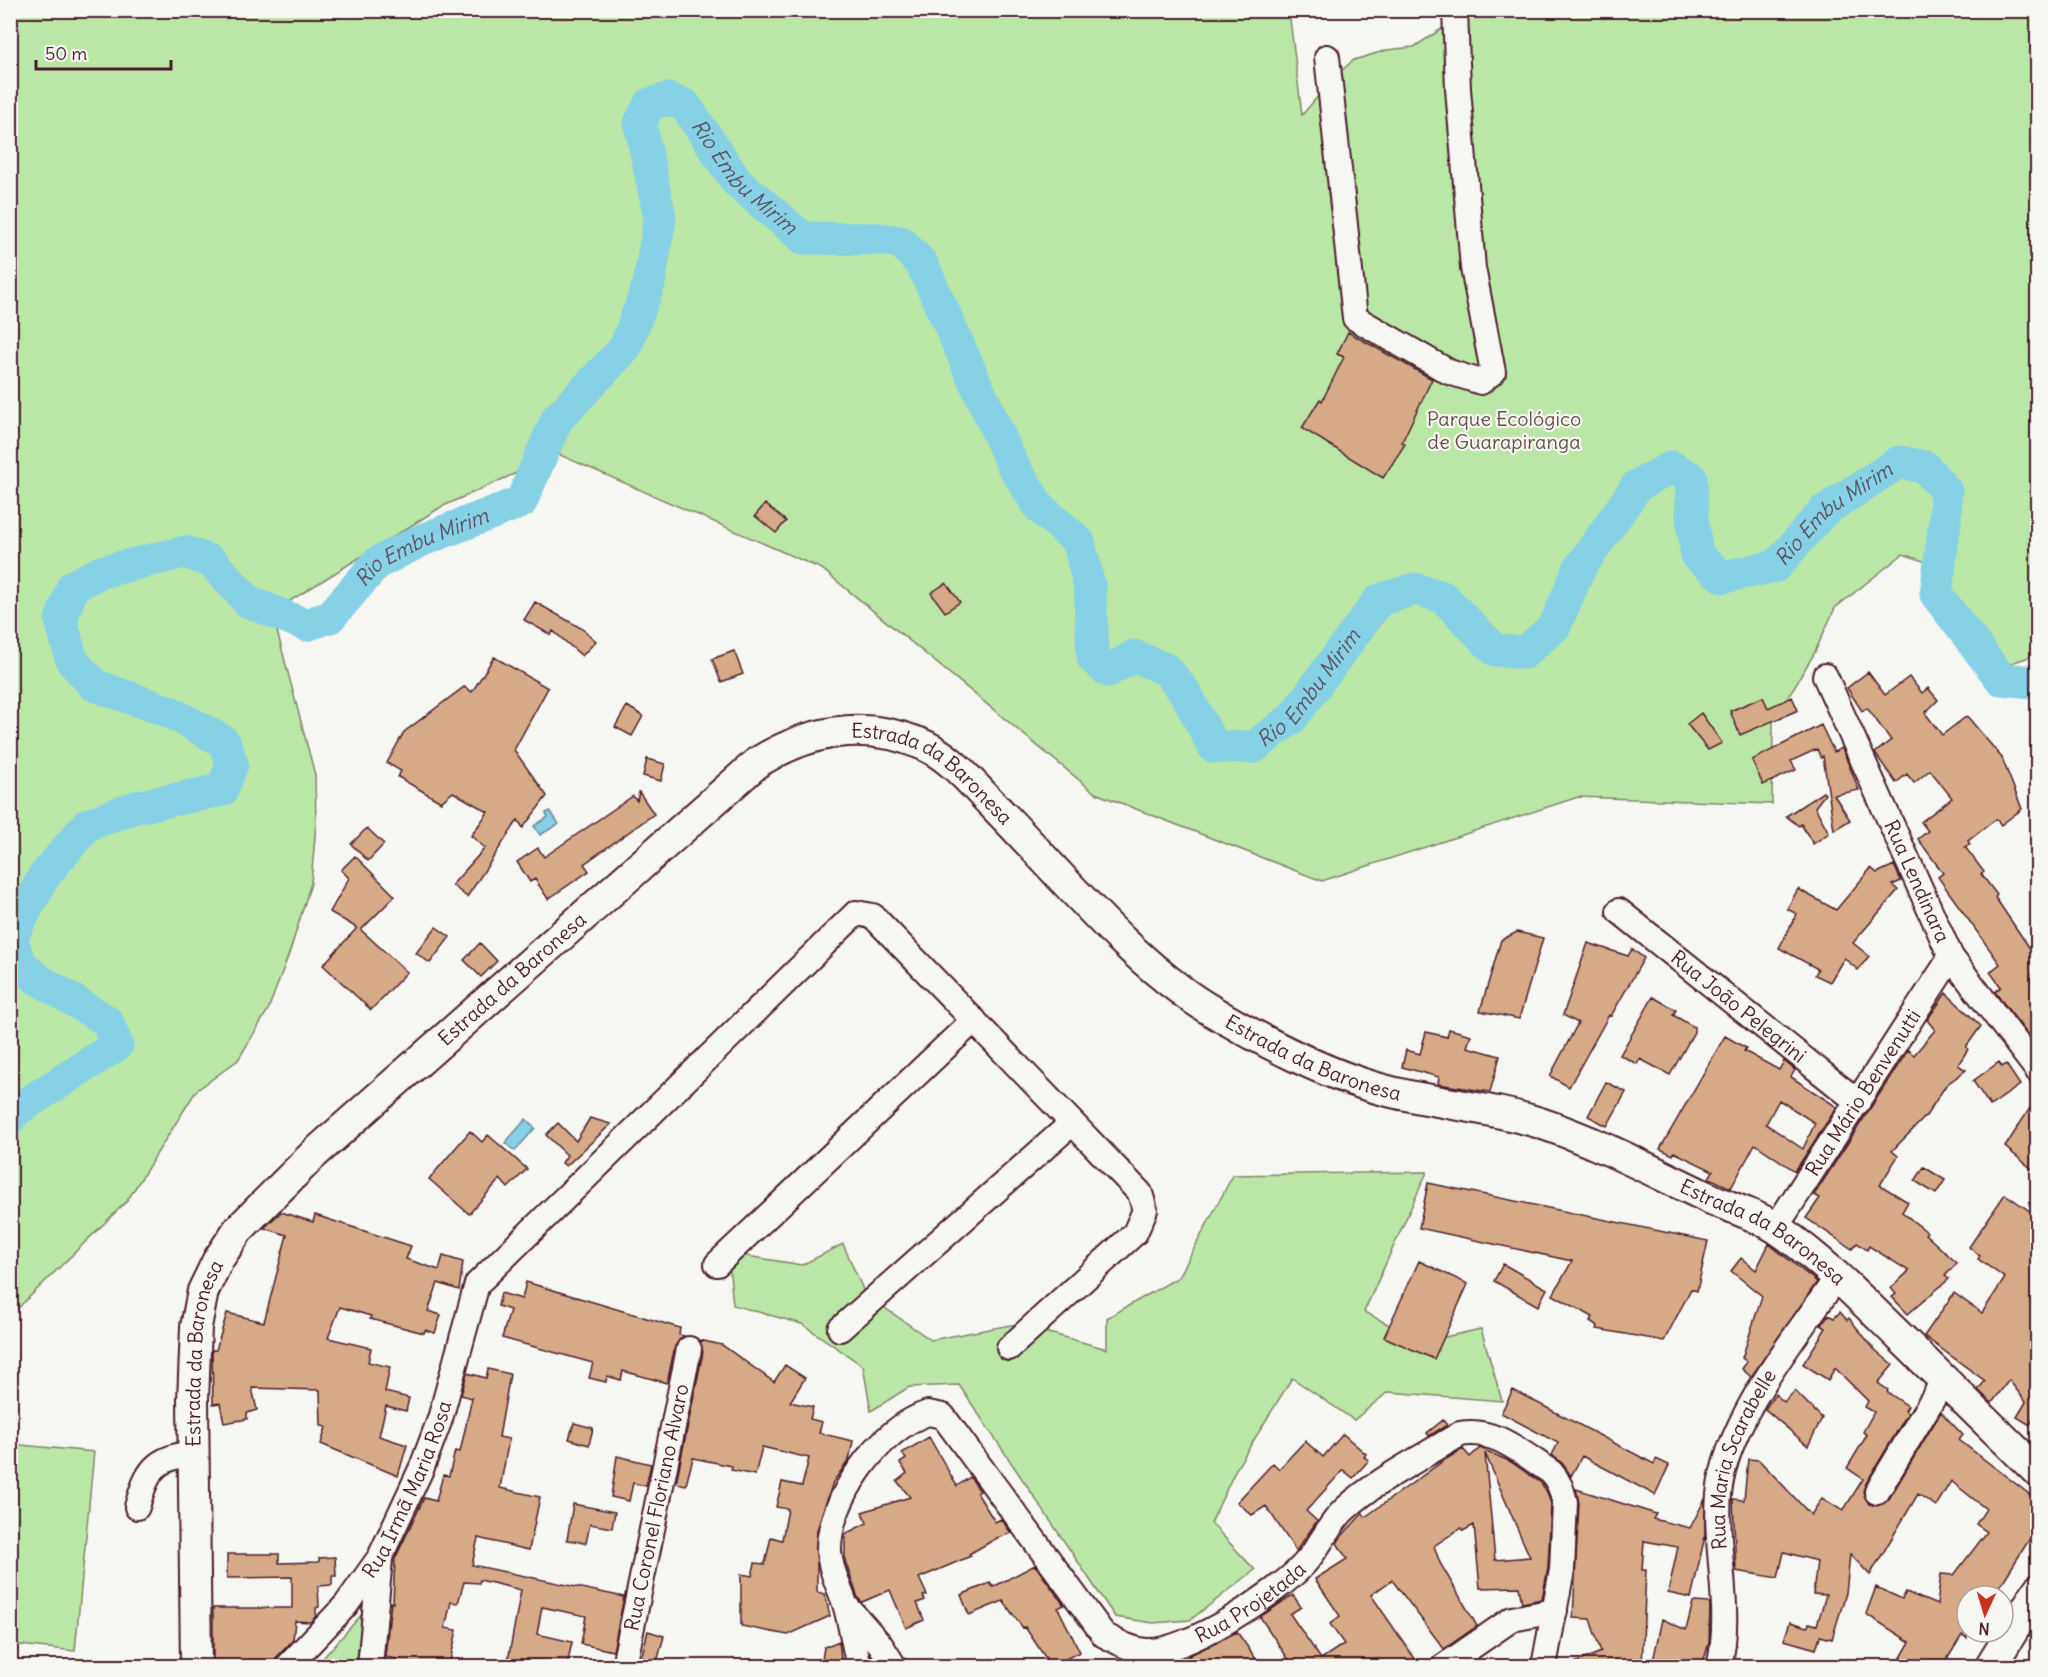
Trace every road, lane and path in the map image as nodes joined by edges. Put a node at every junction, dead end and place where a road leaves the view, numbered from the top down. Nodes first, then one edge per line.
1 (1455, 10) edge
2 (1327, 57) dead end
3 (1825, 676) dead end
4 (1619, 911) dead end
5 (1951, 957) junction
6 (974, 1020) junction
7 (2037, 1071) edge
8 (1858, 1102) junction
9 (1072, 1123) junction
10 (1776, 1227) junction
11 (717, 1264) dead end
12 (1838, 1276) junction
13 (840, 1329) dead end
14 (1009, 1348) dead end
15 (689, 1349) dead end
16 (1944, 1380) junction
17 (193, 1453) junction
18 (2037, 1472) edge
19 (1877, 1492) dead end
20 (137, 1508) dead end
21 (380, 1557) junction
22 (2037, 1590) edge
23 (845, 1604) junction
24 (1555, 1611) junction
25 (196, 1666) edge
26 (288, 1666) edge
27 (370, 1666) edge
28 (624, 1666) edge
29 (859, 1666) edge
30 (894, 1666) edge
31 (1444, 1666) edge
32 (1544, 1666) edge
33 (1719, 1666) edge
34 (1991, 1666) edge

1 - 2 street
3 - 5 street, Rua Lendinara
4 - 8 street, Rua João Pelegrini
5 - 7 street, Rua Lendinara
5 - 8 street, Rua Mário Benvenutti
6 - 9 street
6 - 11 street
6 - 21 street, Rua Irmã Maria Rosa
8 - 10 street, Rua Mário Benvenutti
9 - 13 street
9 - 14 street
10 - 12 main road, Estrada da Baronesa
10 - 17 main road, Estrada da Baronesa
12 - 16 main road, Estrada da Baronesa
12 - 33 street, Rua Maria Scarabelle
15 - 28 street, Rua Coronel Floriano Alvaro
16 - 18 main road, Estrada da Baronesa
16 - 19 street
17 - 20 street
17 - 25 main road, Estrada da Baronesa
21 - 26 street, Rua Irmã Maria Rosa
21 - 27 street
22 - 34 main road
23 - 24 street, Rua Projetada
23 - 29 street
23 - 30 street
24 - 31 street
24 - 32 street, Rua Projetada

